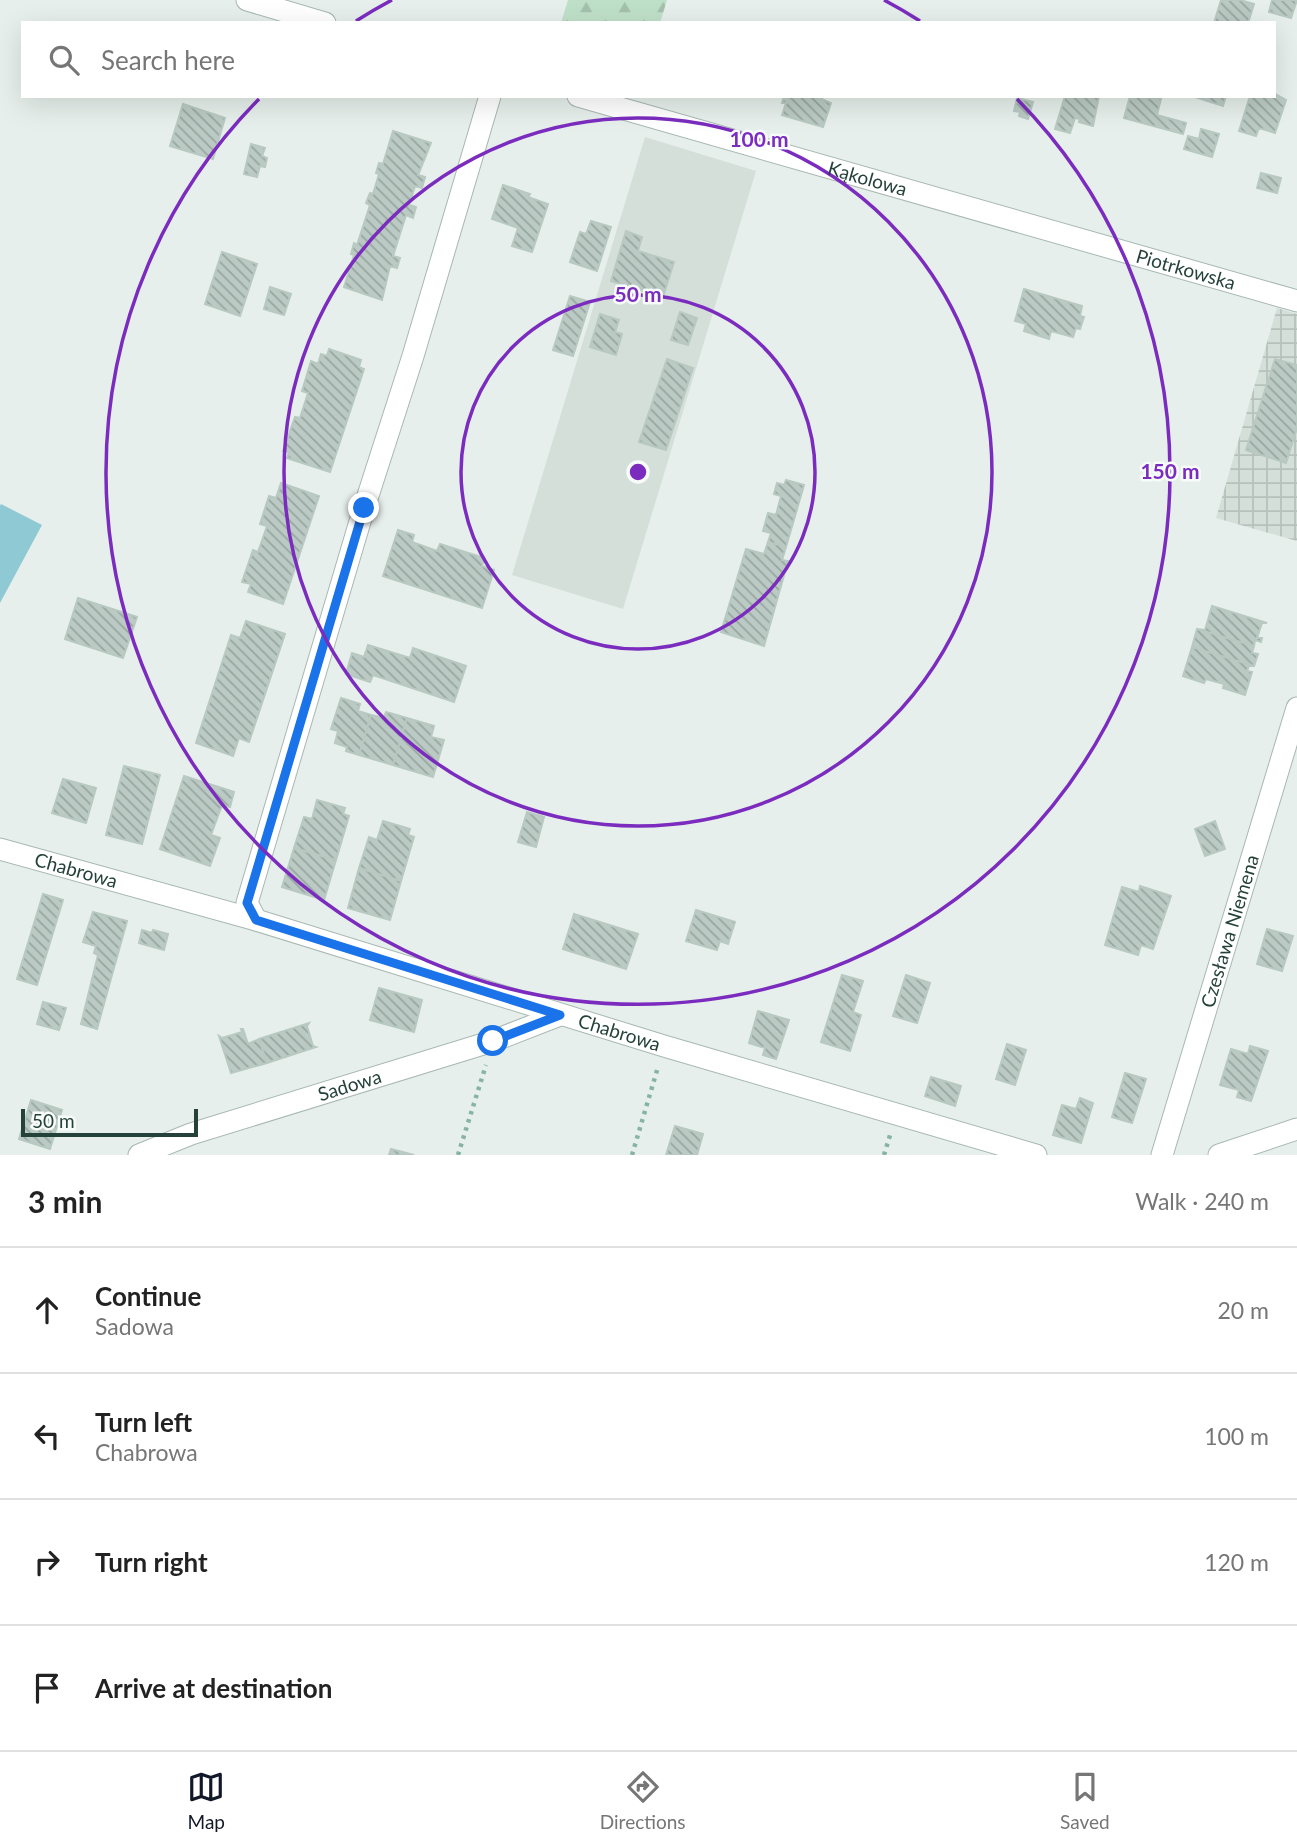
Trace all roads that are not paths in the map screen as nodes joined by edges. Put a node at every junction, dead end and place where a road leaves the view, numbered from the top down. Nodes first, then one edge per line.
1 (247, 0) edge
2 (318, 21) edge
3 (488, 98) edge
4 (585, 98) edge
5 (1074, 238) joint
6 (1297, 301) edge
7 (1297, 708) edge
8 (0, 849) edge
9 (256, 920) junction
10 (560, 1015) junction
11 (1297, 1129) edge
12 (139, 1155) edge
13 (1036, 1155) edge
14 (1162, 1155) edge
15 (1219, 1155) edge

1 - 2 street
3 - 9 street
4 - 5 street, Kąkolowa
5 - 6 street, Piotrkowska
7 - 14 street, Czesława Niemena
8 - 9 street, Chabrowa
9 - 10 street, Chabrowa
10 - 12 street, Sadowa
10 - 13 street, Chabrowa
11 - 15 street

